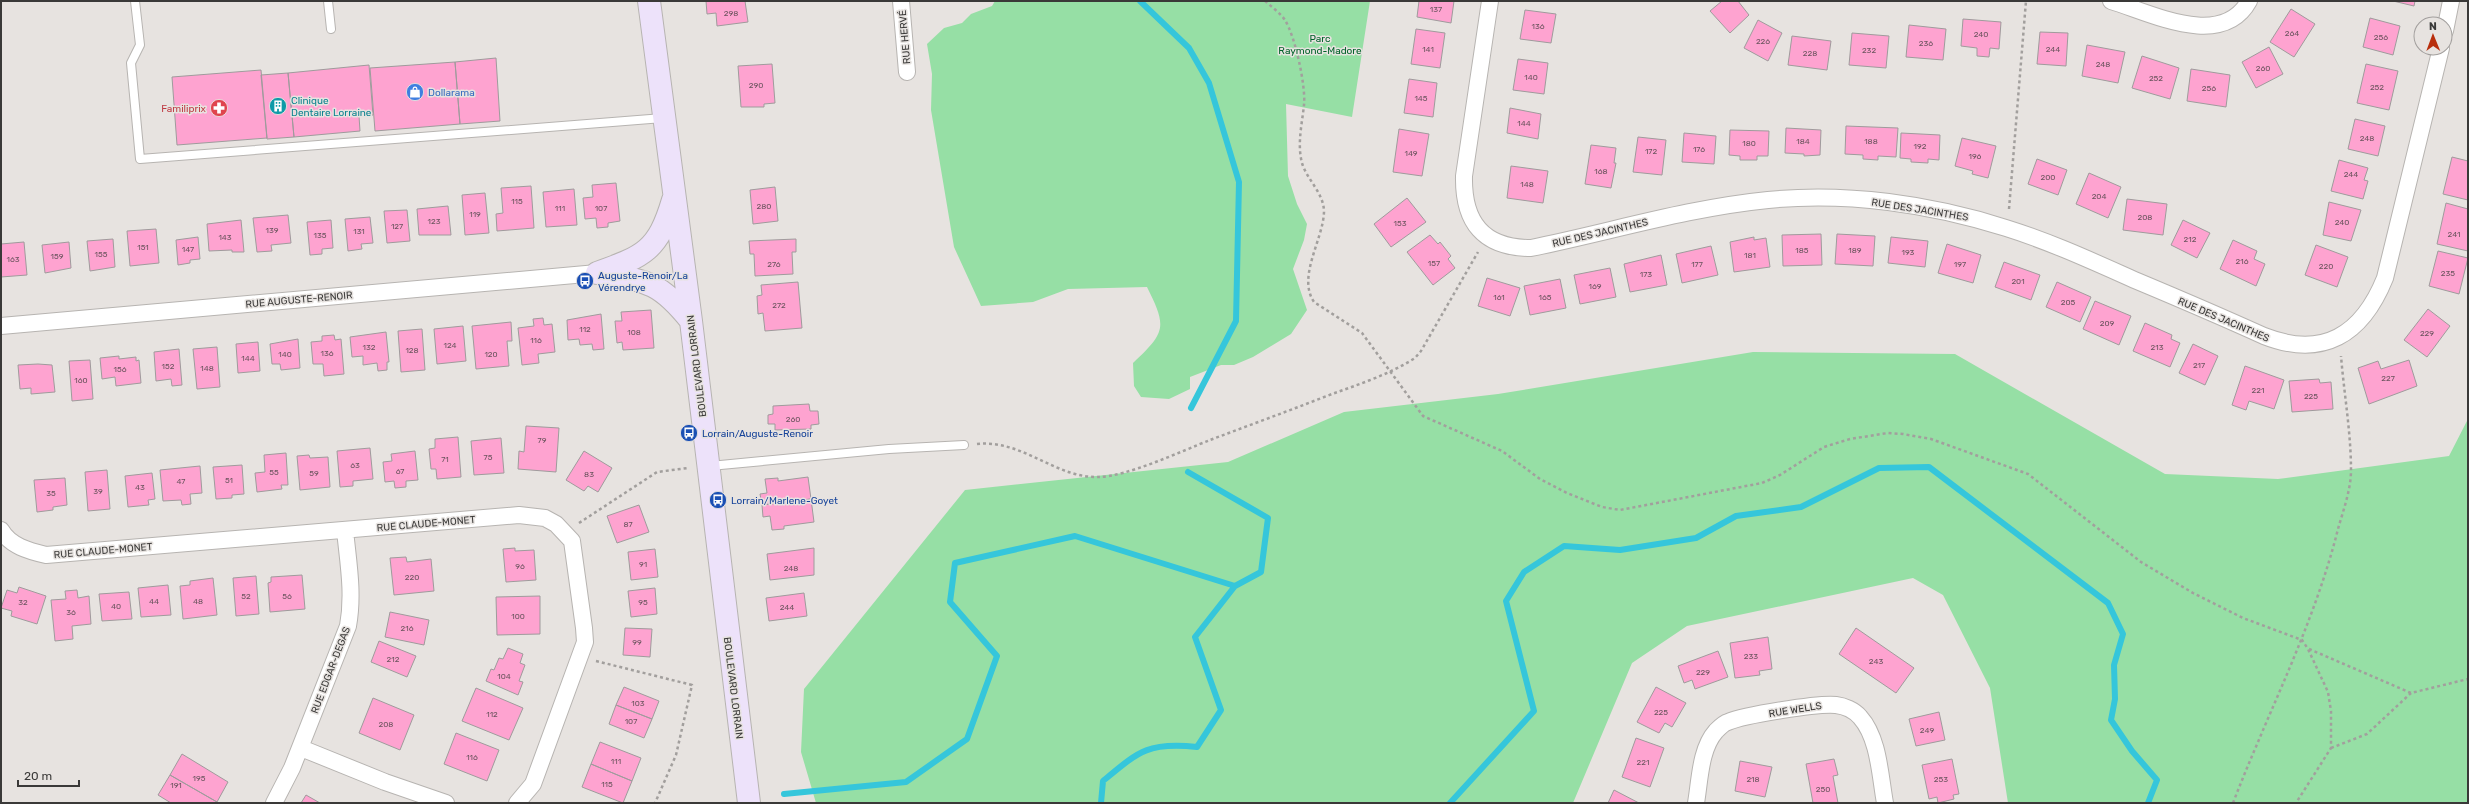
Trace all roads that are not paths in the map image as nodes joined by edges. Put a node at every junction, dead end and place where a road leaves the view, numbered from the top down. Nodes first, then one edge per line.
1 (135, 1) edge
2 (328, 1) edge
3 (649, 1) edge
4 (901, 1) edge
5 (1490, 1) edge
6 (2111, 1) edge
7 (2249, 1) edge
8 (2451, 1) edge
9 (2448, 16) edge
10 (331, 29) dead end
11 (2439, 56) edge
12 (907, 72) dead end
13 (664, 118) junction
14 (674, 197) junction
15 (597, 273) junction
16 (691, 321) junction
17 (1, 326) edge
18 (964, 445) road end
19 (707, 466) junction
20 (1, 530) edge
21 (344, 530) junction
22 (301, 748) junction
23 (274, 803) edge
24 (446, 803) edge
25 (517, 803) edge
26 (749, 803) edge
27 (1696, 803) edge
28 (1885, 803) edge

1 - 13 lane
2 - 10 lane
3 - 13 main road, BOULEVARD LORRAIN
4 - 12 street, RUE HERVÉ
5 - 11 street, RUE DES JACINTHES
6 - 7 street
8 - 9 street
13 - 14 main road, BOULEVARD LORRAIN
14 - 15 main road
14 - 16 main road, BOULEVARD LORRAIN
15 - 16 main road
15 - 17 street, RUE AUGUSTE-RENOIR
16 - 19 main road, BOULEVARD LORRAIN
18 - 19 lane
19 - 26 main road, BOULEVARD LORRAIN
20 - 21 street, RUE CLAUDE-MONET
21 - 22 street, RUE EDGAR-DEGAS
21 - 25 street, RUE CLAUDE-MONET
22 - 23 street, RUE EDGAR-DEGAS
22 - 24 street
27 - 28 street, RUE WELLS

